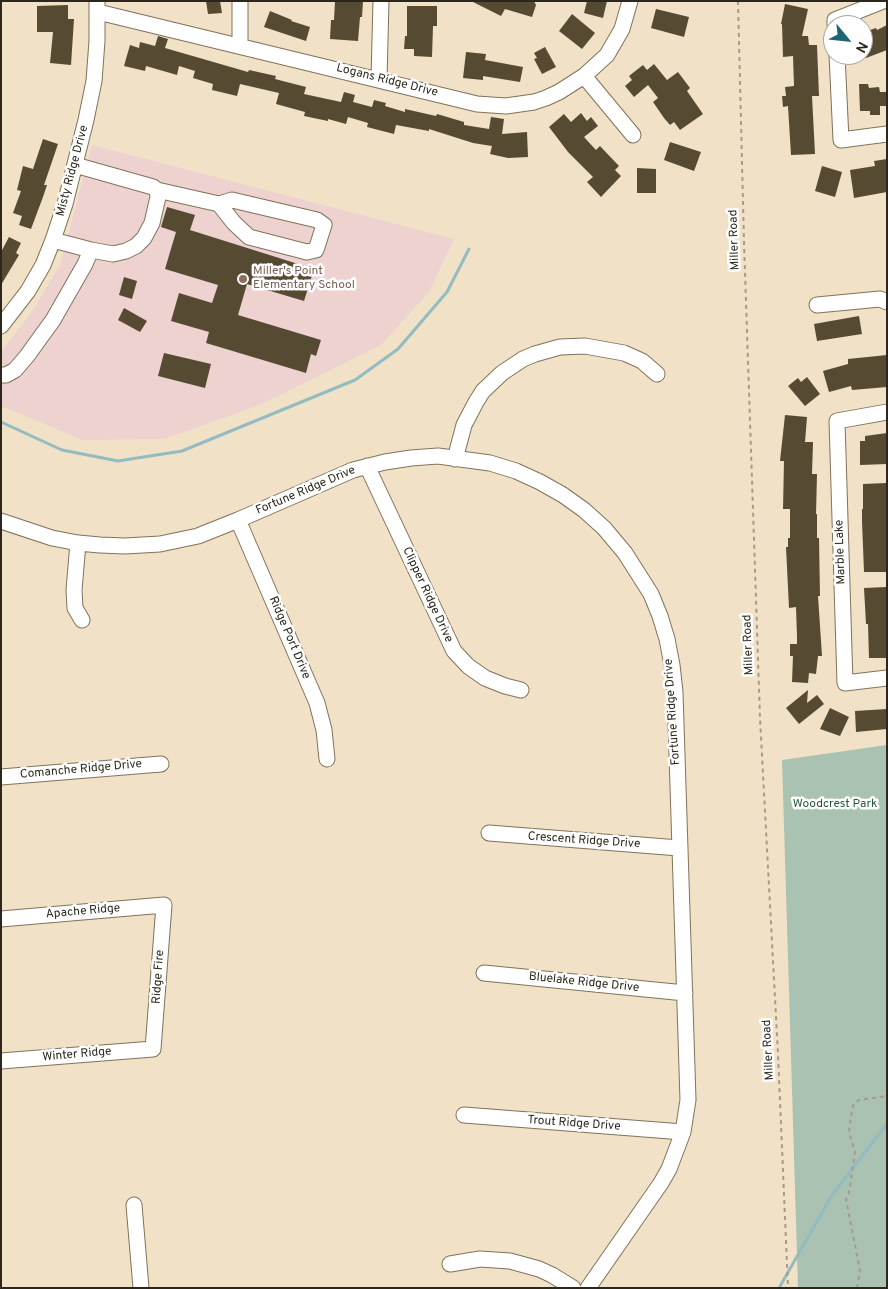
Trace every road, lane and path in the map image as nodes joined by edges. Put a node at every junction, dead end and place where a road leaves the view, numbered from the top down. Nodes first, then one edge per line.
1 (240, 1) edge
2 (381, 1) edge
3 (630, 1) edge
4 (738, 1) edge
5 (882, 1) edge
6 (97, 6) edge
7 (852, 15) edge
8 (240, 45) junction
9 (837, 65) edge
10 (584, 76) junction
11 (379, 80) junction
12 (887, 134) edge
13 (633, 135) dead end
14 (75, 165) junction
15 (157, 190) junction
16 (219, 204) junction
17 (53, 240) junction
18 (91, 250) junction
19 (887, 302) edge
20 (817, 305) dead end
21 (1, 326) edge
22 (658, 374) dead end
23 (1, 375) edge
24 (887, 412) edge
25 (455, 459) junction
26 (367, 466) junction
27 (238, 520) junction
28 (1, 521) edge
29 (78, 543) junction
30 (82, 620) dead end
31 (887, 678) edge
32 (521, 690) dead end
33 (327, 758) dead end
34 (160, 764) dead end
35 (1, 777) edge
36 (489, 833) dead end
37 (679, 848) junction
38 (164, 905) joint
39 (1, 919) edge
40 (484, 973) dead end
41 (684, 993) junction
42 (154, 1049) joint
43 (1, 1061) edge
44 (887, 1096) edge
45 (464, 1115) dead end
46 (683, 1132) junction
47 (134, 1205) dead end
48 (450, 1264) dead end
49 (141, 1288) edge
50 (573, 1288) edge
51 (588, 1288) edge
52 (788, 1288) edge
53 (857, 1288) edge

1 - 8 street
2 - 11 street
3 - 10 street, Logans Ridge Drive
4 - 52 path, Miller Road
5 - 7 street
6 - 8 street, Logans Ridge Drive
6 - 14 street, Misty Ridge Drive
8 - 11 street, Logans Ridge Drive
9 - 12 street
10 - 11 street, Logans Ridge Drive
10 - 13 street
14 - 15 street
14 - 17 street, Misty Ridge Drive
15 - 16 street
15 - 18 street
16 - 16 street
17 - 18 street
17 - 21 street, Misty Ridge Drive
18 - 23 street
19 - 20 street
22 - 25 street
24 - 31 street, Marble Lake
25 - 26 street, Fortune Ridge Drive
25 - 37 street, Fortune Ridge Drive
26 - 27 street, Fortune Ridge Drive
26 - 32 street, Clipper Ridge Drive
27 - 29 street, Fortune Ridge Drive
27 - 33 street, Ridge Port Drive
28 - 29 street, Fortune Ridge Drive
29 - 30 street
34 - 35 street, Comanche Ridge Drive
36 - 37 street, Crescent Ridge Drive
37 - 41 street, Fortune Ridge Drive
38 - 39 street, Apache Ridge
38 - 42 street, Ridge Fire
40 - 41 street, Bluelake Ridge Drive
41 - 46 street, Fortune Ridge Drive
42 - 43 street, Winter Ridge
44 - 53 path
45 - 46 street, Trout Ridge Drive
46 - 51 street, Fortune Ridge Drive
47 - 49 street
48 - 50 street

